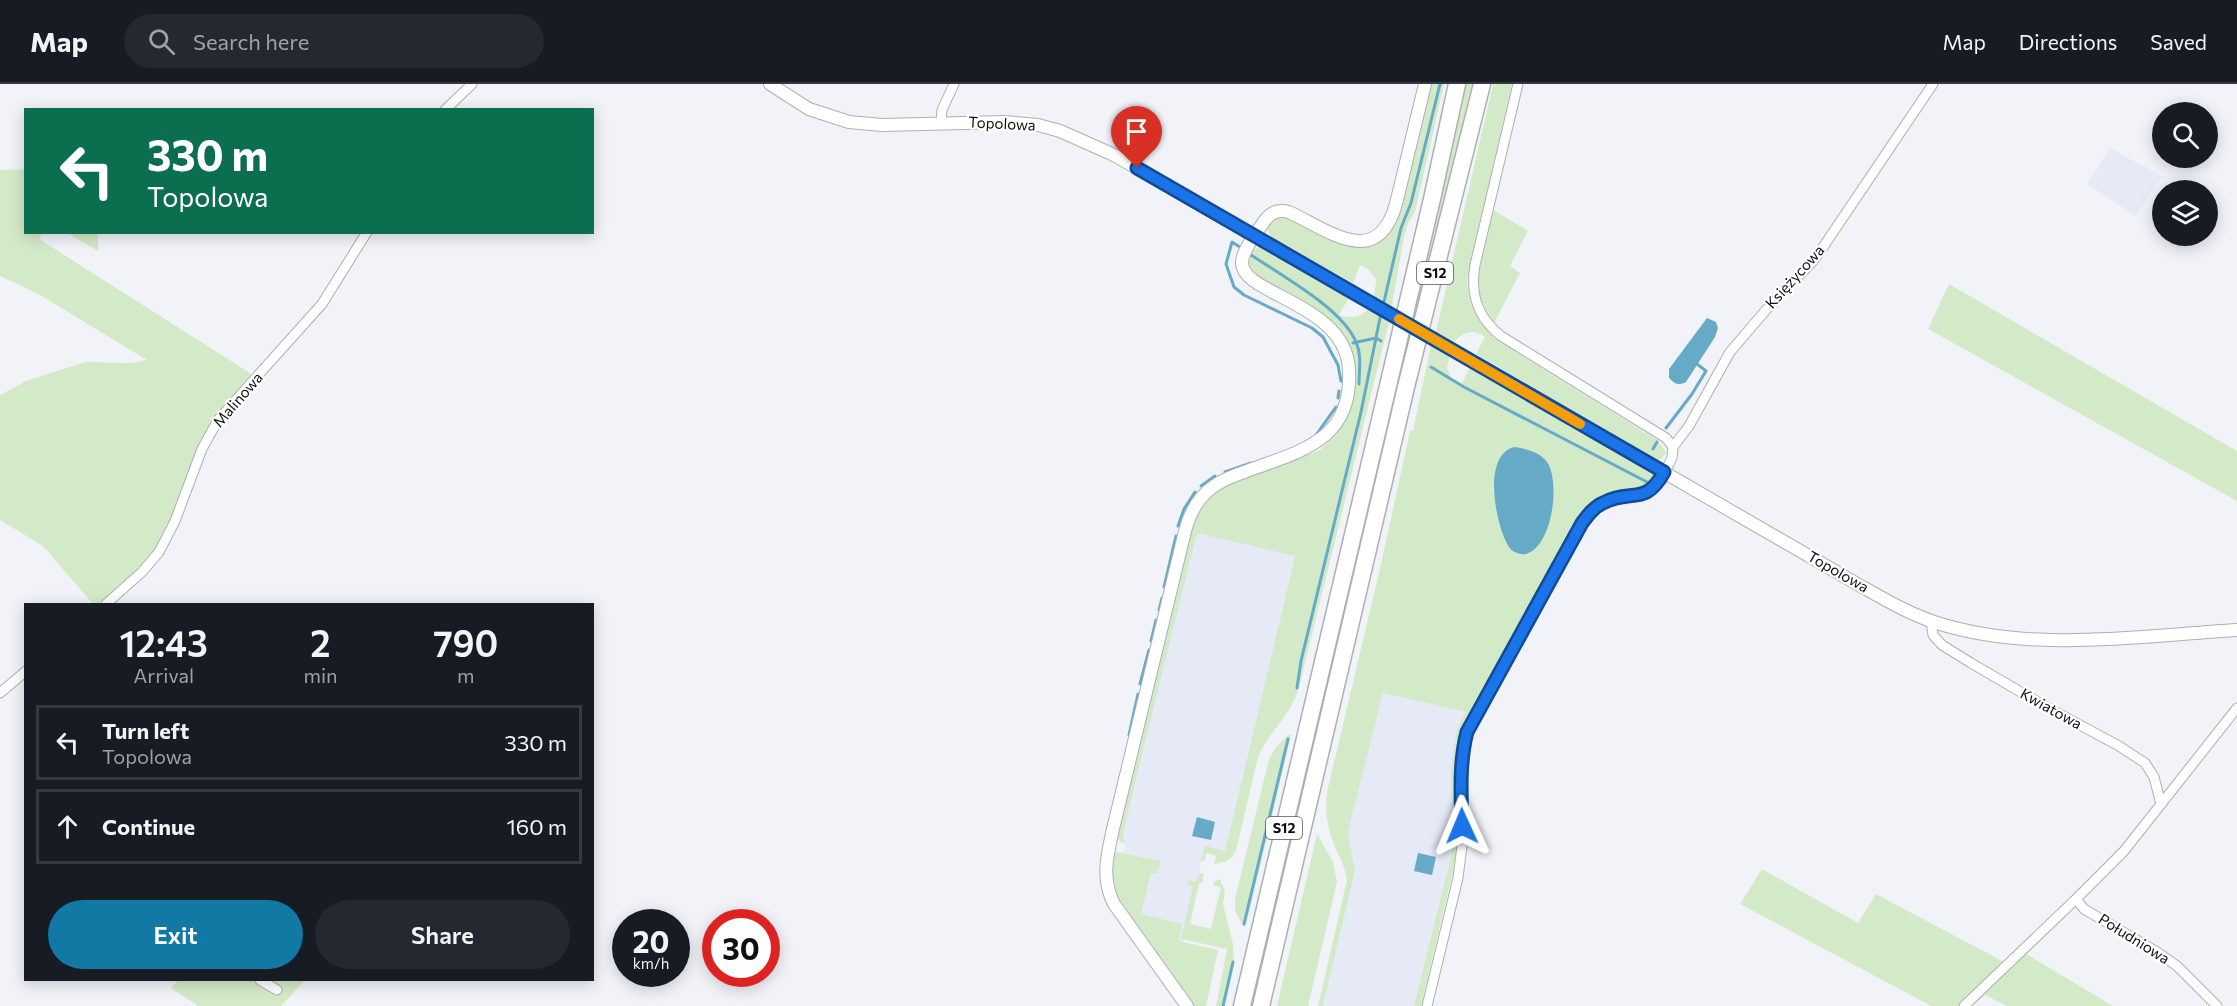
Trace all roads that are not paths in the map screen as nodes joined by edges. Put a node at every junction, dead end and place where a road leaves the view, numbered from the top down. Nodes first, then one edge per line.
1 (472, 84) edge
2 (770, 84) edge
3 (954, 84) edge
4 (1425, 84) edge
5 (1456, 84) edge
6 (1482, 84) edge
7 (1518, 84) edge
8 (1933, 84) edge
9 (447, 108) edge
10 (941, 122) junction
11 (366, 234) edge
12 (1255, 236) junction
13 (1673, 447) junction
14 (1664, 472) junction
15 (107, 603) edge
16 (1931, 621) junction
17 (2237, 630) edge
18 (24, 673) edge
19 (0, 693) edge
20 (2237, 708) edge
21 (2161, 804) junction
22 (2076, 899) junction
23 (262, 981) edge
24 (277, 990) dead end
25 (1187, 1006) edge
26 (1242, 1006) edge
27 (1261, 1006) edge
28 (1426, 1006) edge
29 (1964, 1006) edge
30 (2217, 1006) edge

1 - 9 street
2 - 10 street, Topolowa
3 - 10 street
4 - 12 street
5 - 26 highway, S12
6 - 27 highway, S12
7 - 13 street
8 - 13 street, Księżycowa
10 - 12 street, Topolowa
11 - 15 street, Malinowa
12 - 14 street, Topolowa, bridge
12 - 25 street
13 - 14 street, Księżycowa
14 - 16 street, Topolowa
14 - 28 street
16 - 17 street, Topolowa
16 - 21 street, Kwiatowa
18 - 19 street
20 - 21 street
21 - 22 street
22 - 29 street
22 - 30 street, Południowa
23 - 24 street

